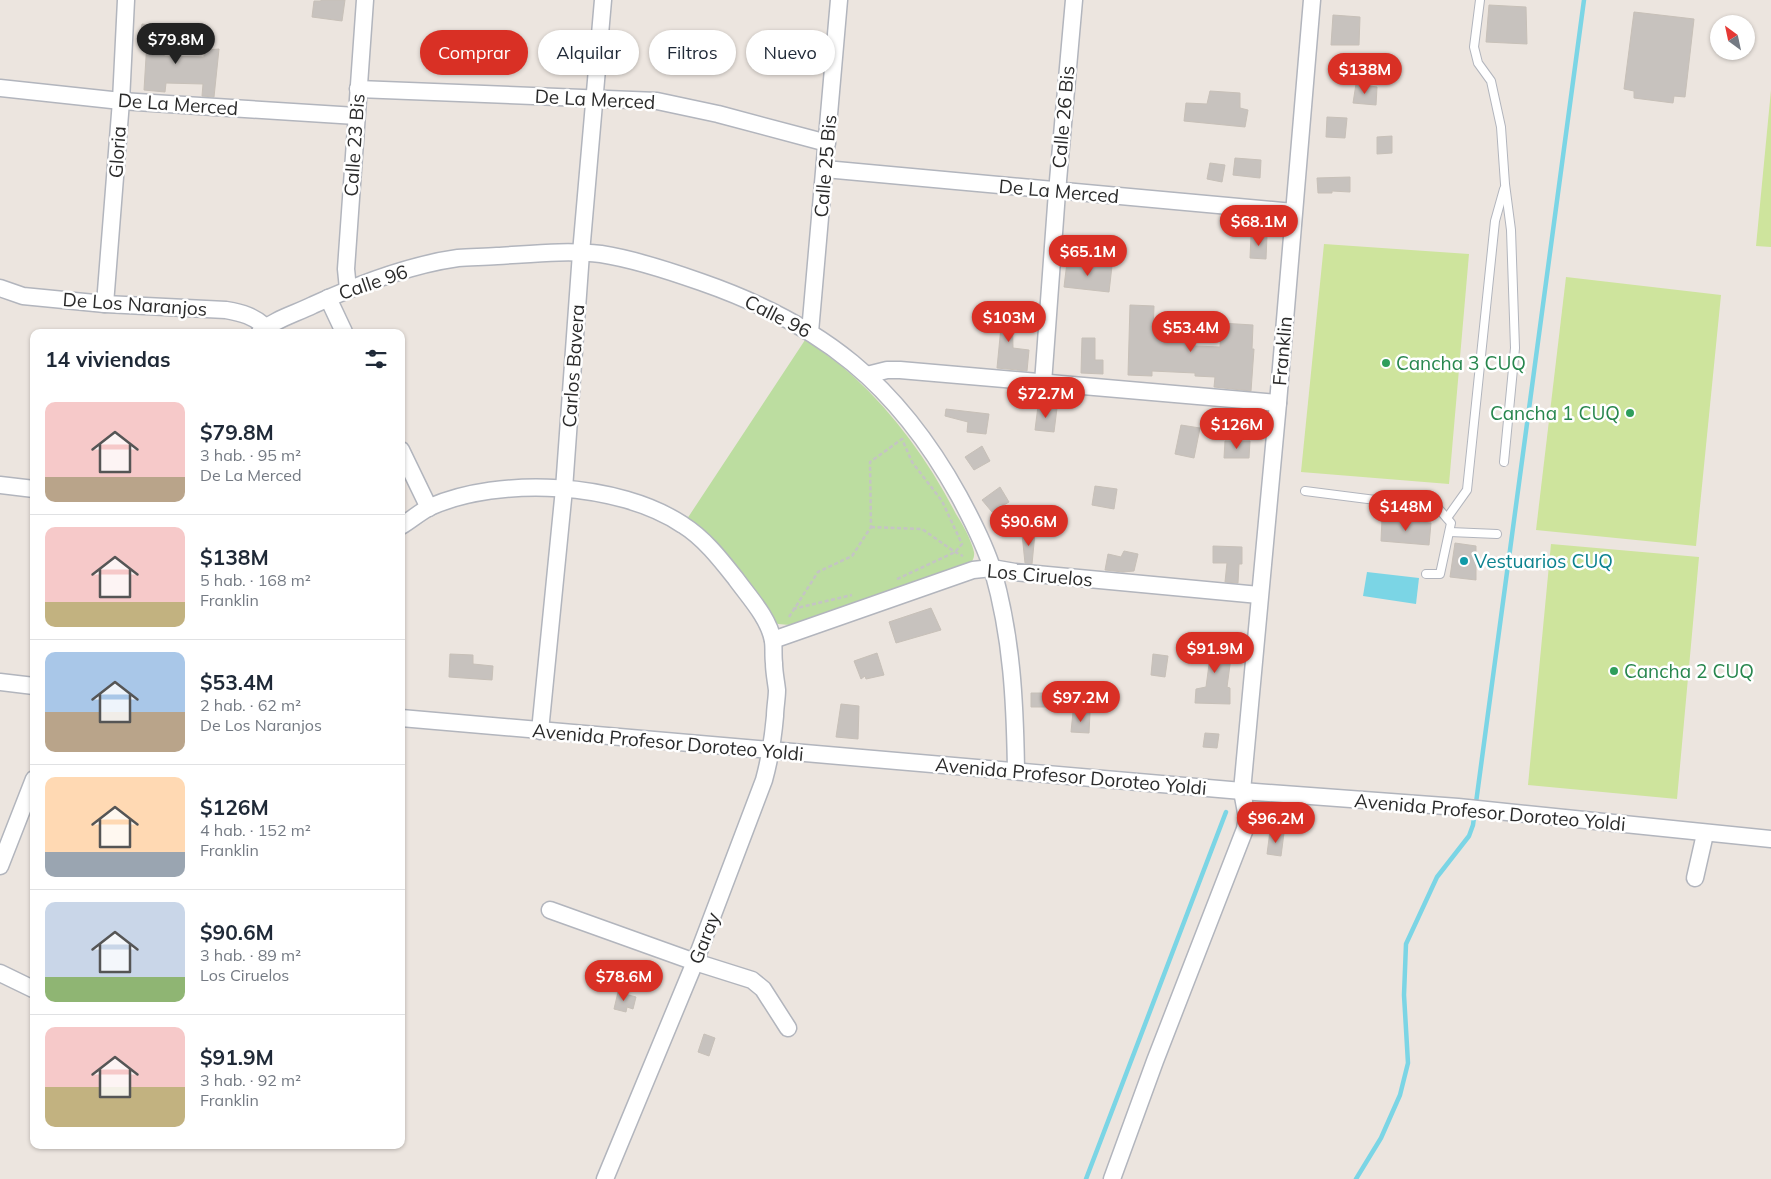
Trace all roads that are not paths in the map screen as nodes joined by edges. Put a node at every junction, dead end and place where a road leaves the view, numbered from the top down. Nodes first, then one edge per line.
1 (126, 0) edge
2 (365, 0) edge
3 (602, 0) edge
4 (839, 0) edge
5 (1074, 0) edge
6 (1312, 0) edge
7 (1480, 0) edge
8 (0, 88) edge
9 (358, 89) junction
10 (595, 98) junction
11 (121, 101) junction
12 (356, 116) junction
13 (826, 143) junction
14 (825, 169) junction
15 (1505, 184) junction
16 (1057, 192) junction
17 (1293, 212) junction
18 (581, 253) junction
19 (0, 288) edge
20 (348, 289) junction
21 (328, 298) junction
22 (105, 304) junction
23 (262, 329) edge
24 (265, 329) edge
25 (343, 329) edge
26 (810, 332) junction
27 (867, 375) junction
28 (1043, 383) junction
29 (1278, 403) junction
30 (405, 458) edge
31 (1504, 462) dead end
32 (0, 485) edge
33 (30, 489) edge
34 (564, 489) junction
35 (1305, 491) dead end
36 (429, 508) junction
37 (1447, 518) junction
38 (405, 523) edge
39 (1450, 532) junction
40 (1497, 534) dead end
41 (992, 568) junction
42 (1426, 574) dead end
43 (1259, 595) junction
44 (777, 638) junction
45 (0, 682) edge
46 (30, 686) edge
47 (405, 718) edge
48 (540, 731) junction
49 (772, 750) junction
50 (1016, 771) junction
51 (30, 789) edge
52 (1242, 791) junction
53 (1705, 834) junction
54 (1771, 839) edge
55 (0, 866) edge
56 (1695, 878) dead end
57 (550, 910) dead end
58 (695, 962) junction
59 (0, 973) edge
60 (30, 988) edge
61 (788, 1028) dead end
62 (605, 1179) edge
63 (1112, 1179) edge

1 - 11 street, Gloria
2 - 9 street, Calle 23 Bis
3 - 10 street, Carlos Bavera
4 - 13 street, Calle 25 Bis
5 - 16 street, Calle 26 Bis
6 - 17 street, Franklin
7 - 15 lane
8 - 11 street, De La Merced
9 - 10 street, De La Merced
9 - 12 street, Calle 23 Bis
10 - 13 street, De La Merced
10 - 18 street, Carlos Bavera
11 - 12 street, De La Merced
11 - 22 street, Gloria
12 - 20 street, Calle 23 Bis
13 - 14 street, Calle 25 Bis
14 - 16 street, De La Merced
14 - 26 street, Calle 25 Bis
15 - 31 lane
15 - 37 lane
16 - 17 street, De La Merced
16 - 28 street, Calle 26 Bis
17 - 29 street, Franklin
18 - 20 street, Calle 96
18 - 26 street, Calle 96
18 - 34 street, Carlos Bavera
19 - 22 street, De Los Naranjos
20 - 21 street, Calle 96
21 - 24 street, Calle 96
21 - 25 street
22 - 23 street, De Los Naranjos
26 - 27 street, Calle 96
27 - 28 street
27 - 41 street, Calle 96
28 - 29 street
29 - 43 street, Franklin
30 - 36 street
32 - 33 street
34 - 36 street, Garay
34 - 44 street, Garay
34 - 48 street, Carlos Bavera
35 - 37 lane
36 - 38 street, Garay
37 - 39 lane
39 - 40 lane
39 - 42 lane
41 - 43 street, Los Ciruelos
41 - 44 street, Los Ciruelos
41 - 50 street, Calle 96
43 - 52 street, Franklin
44 - 49 street, Garay
45 - 46 street
47 - 48 street, Avenida Profesor Doroteo Yoldi
48 - 49 street, Avenida Profesor Doroteo Yoldi
49 - 50 street, Avenida Profesor Doroteo Yoldi
49 - 58 street, Garay
50 - 52 street, Avenida Profesor Doroteo Yoldi
51 - 55 street
52 - 53 street, Avenida Profesor Doroteo Yoldi
52 - 63 street, Franklin
53 - 54 street, Avenida Profesor Doroteo Yoldi
53 - 56 street
57 - 58 street
58 - 61 street
58 - 62 street, Garay
59 - 60 street

